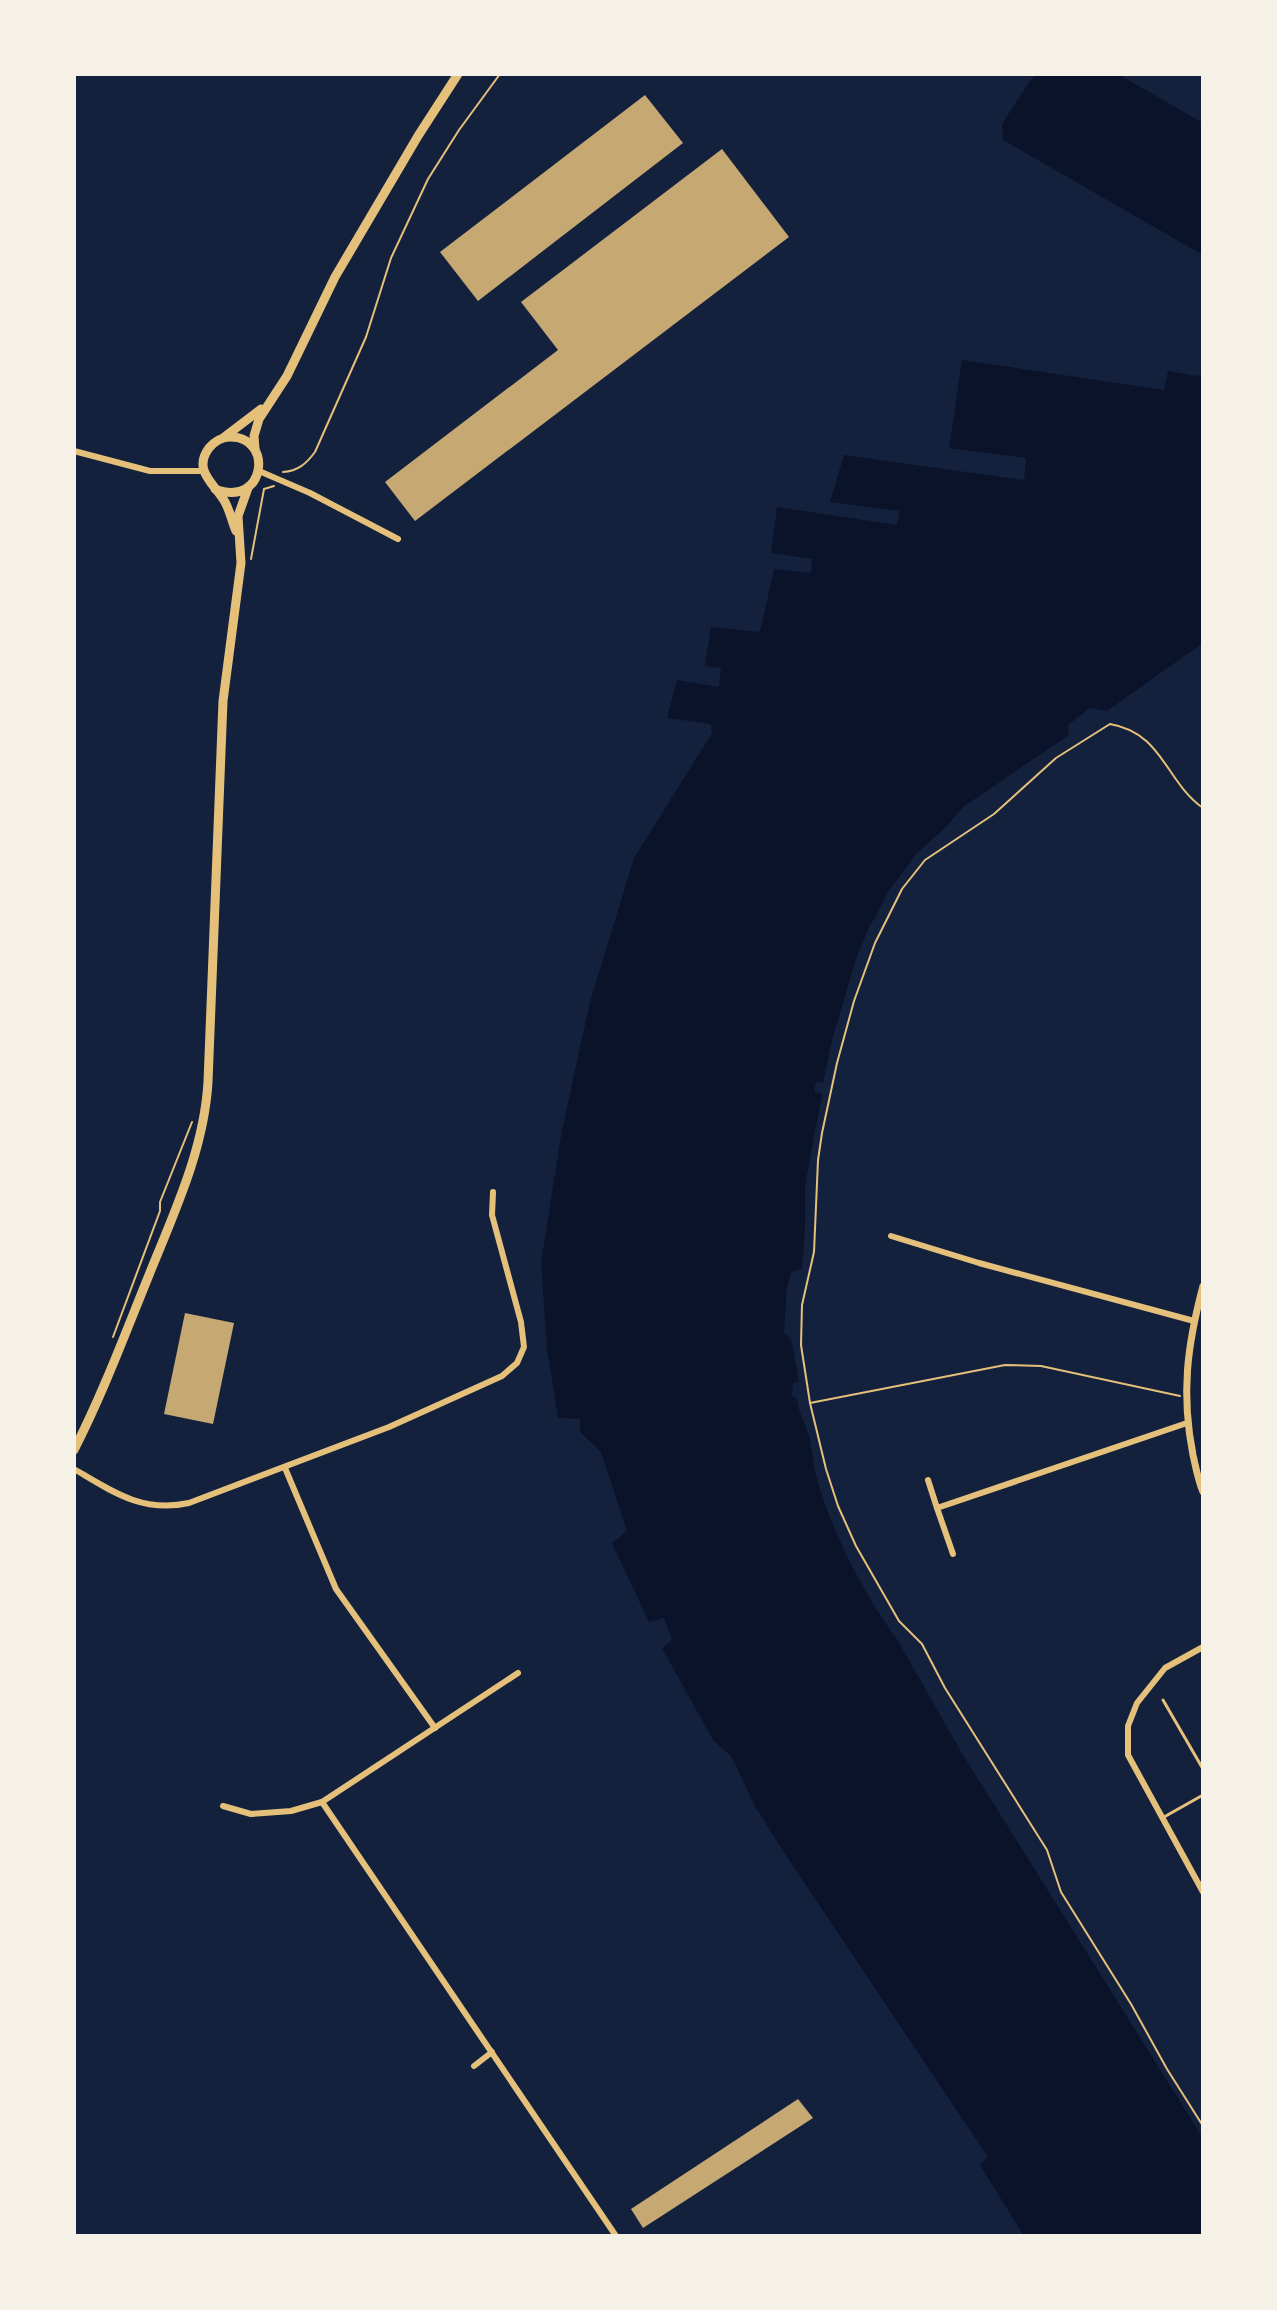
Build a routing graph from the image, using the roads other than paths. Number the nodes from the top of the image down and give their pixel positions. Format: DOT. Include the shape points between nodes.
graph roads {
  1 [pos="458,74"];
  2 [pos="267,405"];
  3 [pos="223,438"];
  4 [pos="255,449"];
  5 [pos="74,451"];
  6 [pos="203,471"];
  7 [pos="259,471"];
  8 [pos="248,488"];
  9 [pos="215,489"];
  10 [pos="239,539"];
  11 [pos="398,539"];
  12 [pos="493,1192"];
  13 [pos="891,1236"];
  14 [pos="1203,1286"];
  15 [pos="1194,1321"];
  16 [pos="1187,1423"];
  17 [pos="74,1450"];
  18 [pos="285,1468"];
  19 [pos="74,1469"];
  20 [pos="928,1480"];
  21 [pos="1203,1492"];
  22 [pos="937,1508"];
  23 [pos="953,1554"];
  24 [pos="1203,1647"];
  25 [pos="518,1673"];
  26 [pos="1163,1700"];
  27 [pos="435,1728"];
  28 [pos="1203,1769"];
  29 [pos="1203,1795"];
  30 [pos="322,1802"];
  31 [pos="223,1806"];
  32 [pos="1163,1817"];
  33 [pos="1203,1892"];
  34 [pos="492,2052"];
  35 [pos="474,2066"];
  36 [pos="616,2236"];
  1 -- 2 [label="main road" via="335,277 287,376"];
  2 -- 3 [label="main road"];
  2 -- 4 [label="main road" via="254,436"];
  3 -- 4 [label="main road" via="240,438"];
  3 -- 6 [label="main road" via="207,451"];
  4 -- 7 [label="main road"];
  5 -- 6 [label="street" via="150,471"];
  6 -- 9 [label="main road"];
  7 -- 8 [label="main road"];
  7 -- 11 [label="street"];
  8 -- 9 [label="main road" via="238,493"];
  8 -- 10 [label="main road" via="238,516"];
  9 -- 10 [label="main road"];
  10 -- 17 [label="main road" via="241,563 223,701 204,1122 171,1219"];
  12 -- 18 [label="street" via="492,1215 521,1322 524,1347 517,1363 502,1376"];
  13 -- 15 [label="street"];
  14 -- 15 [label="street"];
  15 -- 16 [label="street"];
  16 -- 21 [label="street"];
  16 -- 22 [label="street"];
  18 -- 19 [label="street" via="168,1508 124,1497"];
  18 -- 27 [label="street" via="336,1589"];
  20 -- 22 [label="street"];
  22 -- 23 [label="street"];
  24 -- 32 [label="street" via="1165,1668 1137,1703 1128,1726 1128,1755"];
  25 -- 27 [label="street"];
  26 -- 28 [label="lane"];
  27 -- 30 [label="street"];
  29 -- 32 [label="lane"];
  30 -- 31 [label="street" via="251,1814"];
  30 -- 34 [label="street"];
  32 -- 33 [label="street"];
  34 -- 35 [label="street"];
  34 -- 36 [label="street"];
}
